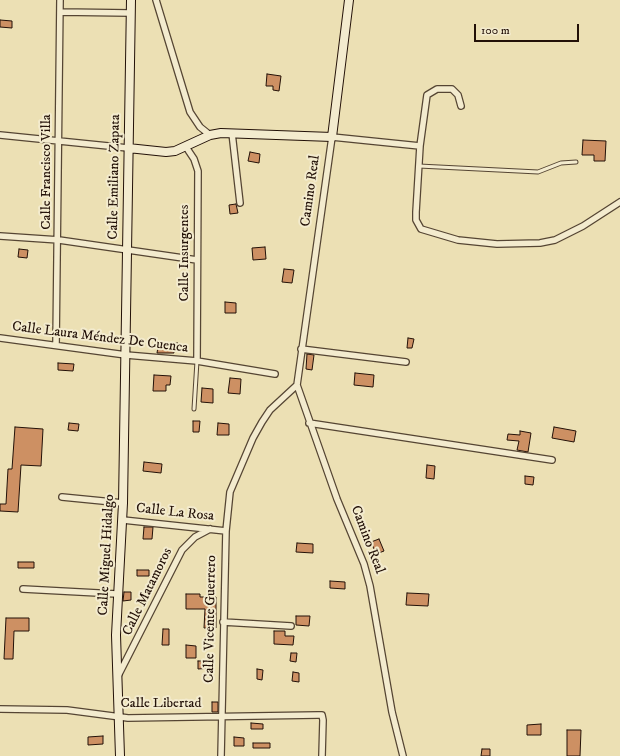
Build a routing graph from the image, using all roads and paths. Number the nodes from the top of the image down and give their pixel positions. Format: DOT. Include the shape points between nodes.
graph roads {
  1 [pos="60,0"];
  2 [pos="131,0"];
  3 [pos="156,0"];
  4 [pos="349,0"];
  5 [pos="60,12"];
  6 [pos="130,13"];
  7 [pos="461,106"];
  8 [pos="232,133"];
  9 [pos="0,135"];
  10 [pos="210,135"];
  11 [pos="332,137"];
  12 [pos="59,140"];
  13 [pos="420,146"];
  14 [pos="186,147"];
  15 [pos="128,148"];
  16 [pos="576,162"];
  17 [pos="419,166"];
  18 [pos="620,202"];
  19 [pos="240,203"];
  20 [pos="0,236"];
  21 [pos="59,240"];
  22 [pos="126,250"];
  23 [pos="197,260"];
  24 [pos="0,338"];
  25 [pos="56,345"];
  26 [pos="301,349"];
  27 [pos="126,355"];
  28 [pos="197,361"];
  29 [pos="406,362"];
  30 [pos="275,374"];
  31 [pos="297,385"];
  32 [pos="194,409"];
  33 [pos="309,423"];
  34 [pos="552,460"];
  35 [pos="62,497"];
  36 [pos="123,503"];
  37 [pos="123,520"];
  38 [pos="210,529"];
  39 [pos="226,531"];
  40 [pos="23,589"];
  41 [pos="117,594"];
  42 [pos="223,622"];
  43 [pos="291,626"];
  44 [pos="118,676"];
  45 [pos="0,709"];
  46 [pos="221,716"];
  47 [pos="119,717"];
  48 [pos="120,756"];
  49 [pos="221,756"];
  50 [pos="322,756"];
  51 [pos="403,756"];
  1 -- 5 [label="street, Calle Francisco Villa"];
  2 -- 6 [label="street, Calle Emiliano Zapata"];
  3 -- 10 [label="street" via="190,112 200,127"];
  4 -- 11 [label="street, Camino Real"];
  5 -- 6 [label="street"];
  5 -- 12 [label="street, Calle Francisco Villa"];
  6 -- 15 [label="street, Calle Emiliano Zapata"];
  7 -- 13 [label="street" via="458,95 452,89 437,88 430,92 427,95"];
  8 -- 10 [label="street"];
  8 -- 11 [label="street"];
  8 -- 19 [label="street"];
  9 -- 12 [label="street"];
  10 -- 14 [label="street"];
  11 -- 13 [label="street"];
  11 -- 26 [label="street, Camino Real"];
  12 -- 15 [label="street"];
  12 -- 21 [label="street, Calle Francisco Villa"];
  13 -- 17 [label="street"];
  14 -- 15 [label="street" via="166,152"];
  14 -- 23 [label="street, Calle Insurgentes" via="198,171"];
  15 -- 22 [label="street, Calle Emiliano Zapata"];
  16 -- 17 [label="lane" via="556,165 538,172"];
  17 -- 18 [label="street" via="416,220 420,229 466,241 497,244 555,240 583,226"];
  20 -- 21 [label="street"];
  21 -- 22 [label="street"];
  21 -- 25 [label="street, Calle Francisco Villa"];
  22 -- 23 [label="street"];
  22 -- 27 [label="street, Calle Emiliano Zapata"];
  23 -- 28 [label="street, Calle Insurgentes"];
  24 -- 25 [label="street, Calle Laura Méndez De Cuenca"];
  25 -- 27 [label="street, Calle Laura Méndez De Cuenca"];
  26 -- 29 [label="street"];
  26 -- 31 [label="street, Camino Real"];
  27 -- 28 [label="street, Calle Laura Méndez De Cuenca"];
  27 -- 36 [label="street, Calle Miguel Hidalgo"];
  28 -- 30 [label="street, Calle Laura Méndez De Cuenca"];
  28 -- 32 [label="lane"];
  31 -- 33 [label="street, Camino Real"];
  31 -- 39 [label="street" via="270,410 252,438 230,492"];
  33 -- 34 [label="street"];
  33 -- 51 [label="street, Camino Real" via="364,564"];
  35 -- 36 [label="street"];
  36 -- 37 [label="street, Calle Miguel Hidalgo"];
  37 -- 38 [label="street, Calle La Rosa"];
  37 -- 41 [label="street, Calle Miguel Hidalgo"];
  38 -- 39 [label="street, Calle La Rosa"];
  38 -- 44 [label="street, Calle Matamoros" via="195,537 182,550"];
  39 -- 42 [label="street, Calle Vicente Guerrero"];
  40 -- 41 [label="street"];
  41 -- 44 [label="street, Calle Miguel Hidalgo"];
  42 -- 43 [label="street"];
  42 -- 46 [label="street, Calle Vicente Guerrero"];
  44 -- 47 [label="street, Calle Miguel Hidalgo"];
  45 -- 47 [label="street, Calle Libertad" via="67,710"];
  46 -- 47 [label="street, Calle Libertad"];
  46 -- 49 [label="street, Calle Vicente Guerrero"];
  46 -- 50 [label="street, Calle Libertad" via="322,715"];
  47 -- 48 [label="street, Calle Miguel Hidalgo"];
}
